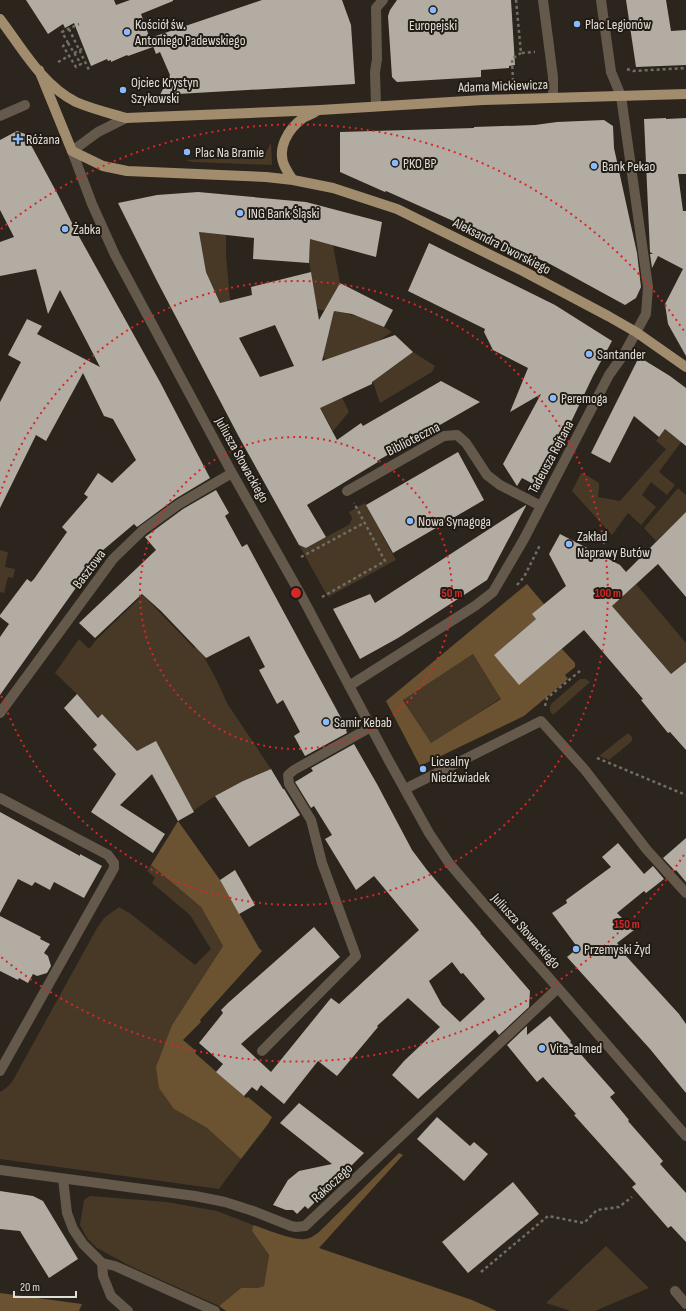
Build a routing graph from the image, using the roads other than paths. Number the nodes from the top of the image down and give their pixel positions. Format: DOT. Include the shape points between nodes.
graph roads {
  1 [pos="383,0"];
  2 [pos="543,0"];
  3 [pos="601,0"];
  4 [pos="0,19"];
  5 [pos="39,70"];
  6 [pos="686,94"];
  7 [pos="621,96"];
  8 [pos="553,97"];
  9 [pos="25,105"];
  10 [pos="376,106"];
  11 [pos="320,110"];
  12 [pos="0,116"];
  13 [pos="126,118"];
  14 [pos="72,150"];
  15 [pos="293,180"];
  16 [pos="636,332"];
  17 [pos="686,367"];
  18 [pos="232,473"];
  19 [pos="347,491"];
  20 [pos="541,506"];
  21 [pos="349,686"];
  22 [pos="0,714"];
  23 [pos="371,726"];
  24 [pos="405,789"];
  25 [pos="0,798"];
  26 [pos="686,893"];
  27 [pos="558,988"];
  28 [pos="262,1051"];
  29 [pos="0,1071"];
  30 [pos="686,1136"];
  31 [pos="0,1170"];
  32 [pos="63,1179"];
  33 [pos="102,1263"];
  34 [pos="675,1291"];
  35 [pos="686,1304"];
  36 [pos="128,1311"];
  37 [pos="215,1311"];
  1 -- 10 [label="street" via="376,8"];
  2 -- 8 [label="street" via="553,77"];
  3 -- 7 [label="street" via="611,72"];
  4 -- 5 [label="main road"];
  5 -- 13 [label="main road" via="54,87 75,101"];
  5 -- 14 [label="main road"];
  6 -- 7 [label="main road, Adama Mickiewicza"];
  7 -- 8 [label="main road, Adama Mickiewicza"];
  7 -- 16 [label="street, Tadeusza Rejtana" via="648,287 646,314"];
  8 -- 10 [label="main road, Adama Mickiewicza"];
  9 -- 12 [label="street"];
  10 -- 11 [label="main road, Adama Mickiewicza"];
  11 -- 13 [label="main road"];
  11 -- 15 [label="main road" via="297,123 284,140 281,153 284,166"];
  13 -- 14 [label="street" via="98,132"];
  14 -- 15 [label="main road" via="103,166 127,171"];
  14 -- 18 [label="street, Juliusza Słowackiego" via="92,204 116,255"];
  15 -- 16 [label="main road, Aleksandra Dworskiego" via="333,188 397,209 523,271"];
  16 -- 17 [label="main road, Aleksandra Dworskiego"];
  16 -- 20 [label="street, Tadeusza Rejtana" via="609,375"];
  18 -- 21 [label="street, Juliusza Słowackiego"];
  18 -- 22 [label="street, Basztowa" via="179,504 143,530 113,559"];
  19 -- 20 [label="street, Biblioteczna" via="444,436 457,435 466,443 487,475 500,485"];
  20 -- 21 [label="street, Tadeusza Rejtana" via="493,592"];
  21 -- 23 [label="street, Juliusza Słowackiego"];
  23 -- 24 [label="street, Juliusza Słowackiego"];
  23 -- 28 [label="street" via="288,775 289,784 311,820 322,863 356,956"];
  24 -- 26 [label="street" via="541,721 585,770 647,850"];
  24 -- 27 [label="street, Juliusza Słowackiego" via="429,833 449,862"];
  25 -- 29 [label="street" via="108,855 114,862 114,868"];
  27 -- 30 [label="street, Juliusza Słowackiego"];
  27 -- 32 [label="street, Rakoczego" via="305,1226 291,1226 253,1211 210,1199"];
  31 -- 32 [label="street, Rakoczego"];
  32 -- 33 [label="street" via="67,1213 73,1229 83,1244"];
  33 -- 36 [label="street" via="103,1276 111,1296"];
  33 -- 37 [label="street" via="115,1266"];
  34 -- 35 [label="street"];
}
